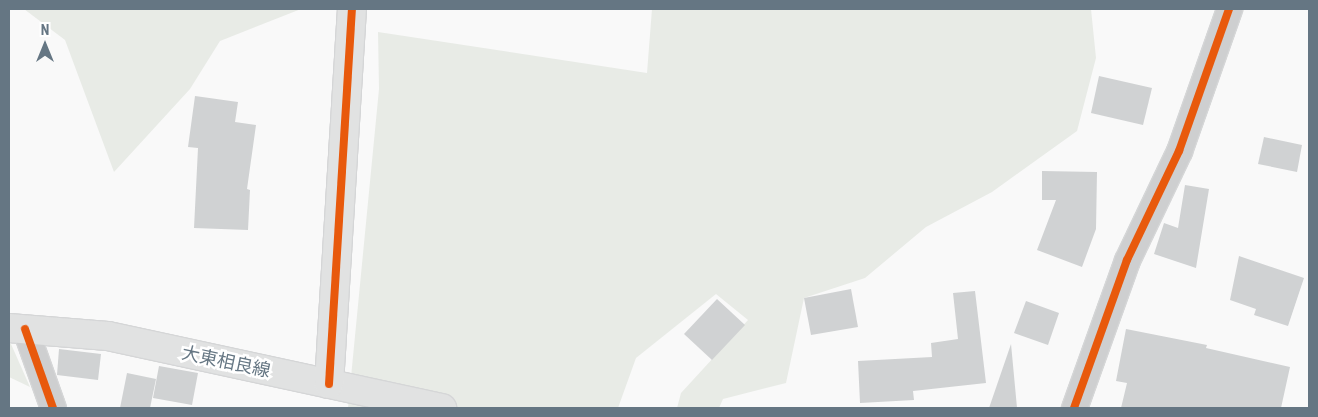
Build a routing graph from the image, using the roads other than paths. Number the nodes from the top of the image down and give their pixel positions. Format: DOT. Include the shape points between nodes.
graph roads {
  1 [pos="352,9"];
  2 [pos="1229,9"];
  3 [pos="17,328"];
  4 [pos="328,384"];
  5 [pos="53,408"];
  6 [pos="442,408"];
  7 [pos="1074,408"];
  1 -- 4 [label="main road"];
  2 -- 7 [label="street" via="1180,150 1127,260"];
  3 -- 4 [label="main road, 大東相良線" via="108,336"];
  3 -- 5 [label="street"];
  4 -- 6 [label="main road, 大東相良線"];
}
